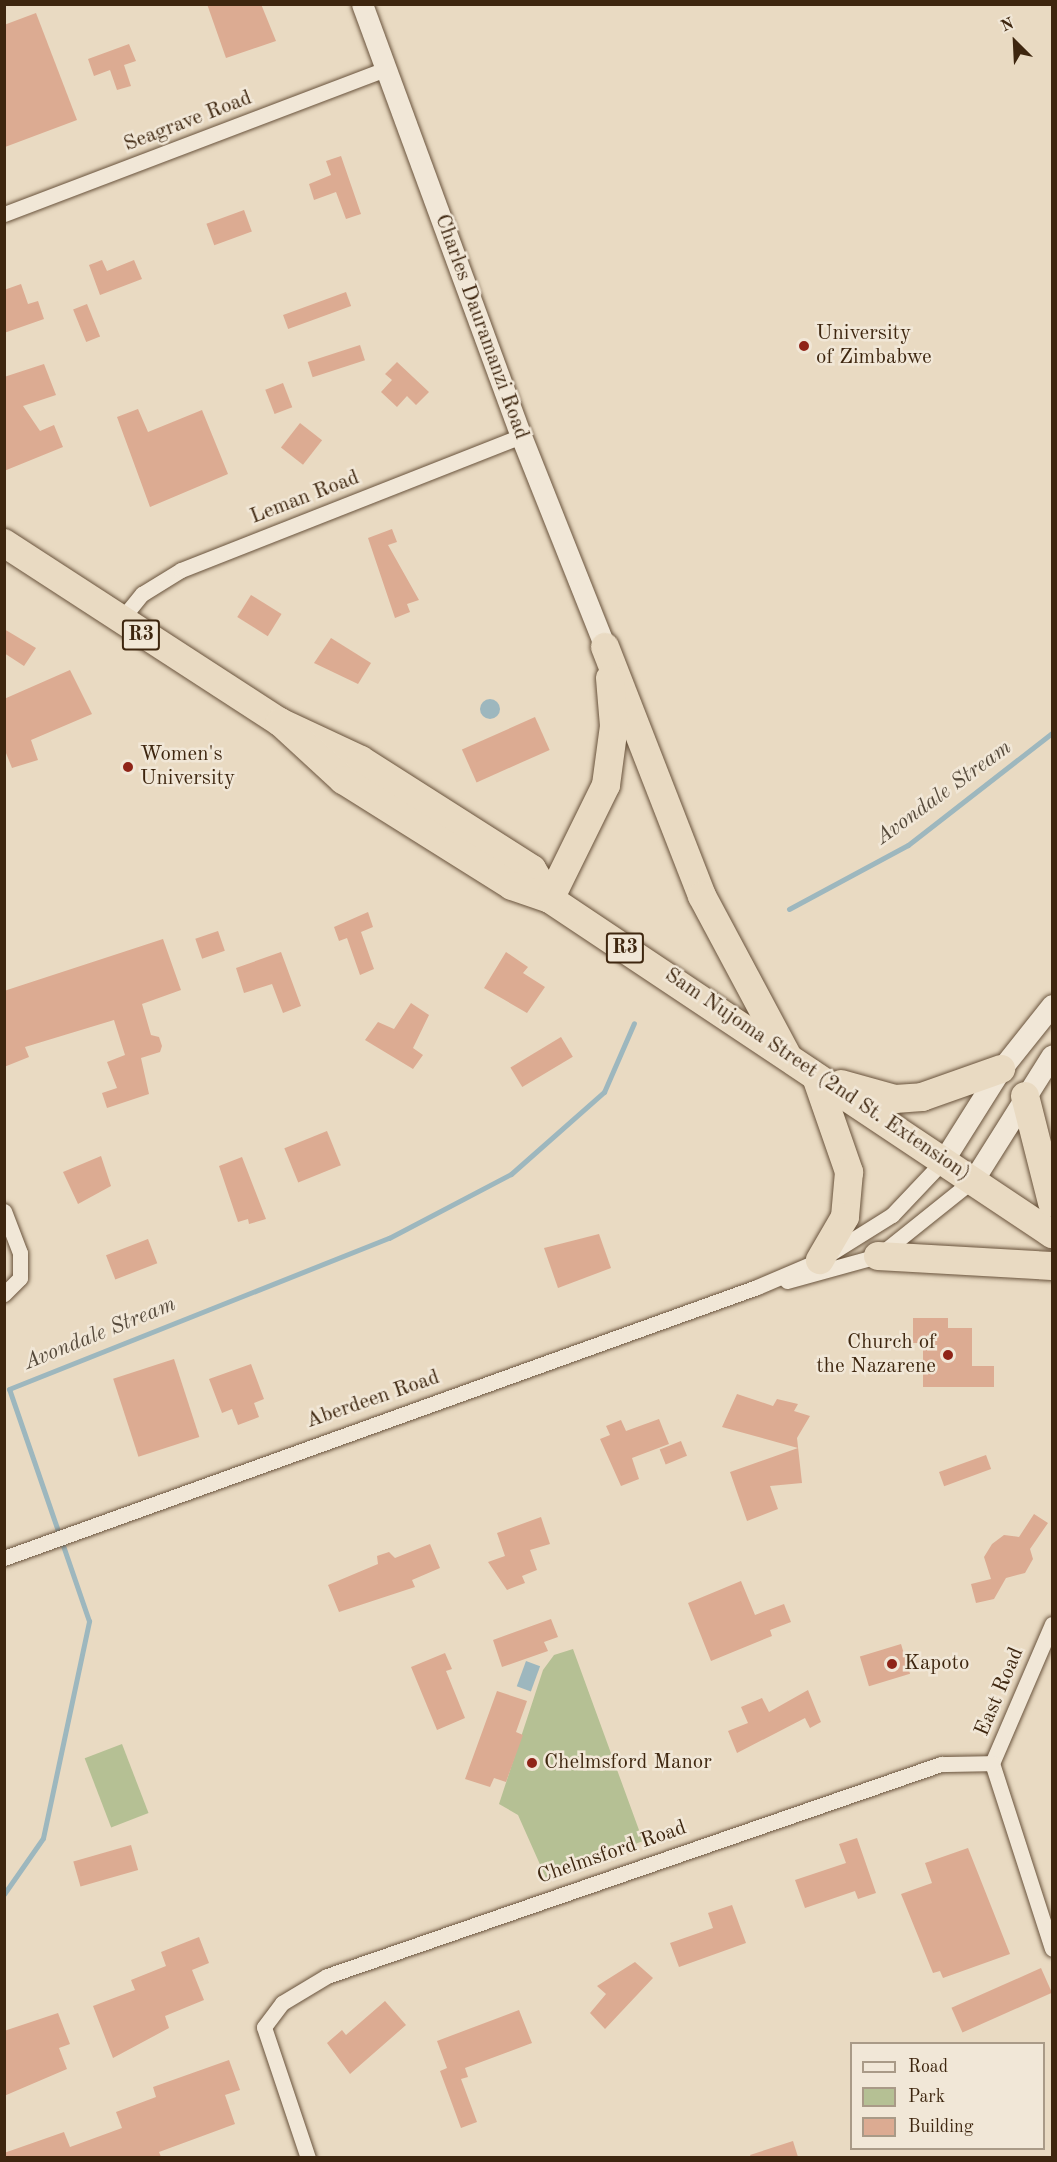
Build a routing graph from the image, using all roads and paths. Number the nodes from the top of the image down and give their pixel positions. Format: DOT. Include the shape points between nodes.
graph roads {
  1 [pos="363,4"];
  2 [pos="386,69"];
  3 [pos="4,214"];
  4 [pos="521,436"];
  5 [pos="4,543"];
  6 [pos="120,621"];
  7 [pos="605,647"];
  8 [pos="550,899"];
  9 [pos="1053,1005"];
  10 [pos="1053,1054"];
  11 [pos="788,1057"];
  12 [pos="1001,1069"];
  13 [pos="816,1077"];
  14 [pos="1025,1096"];
  15 [pos="943,1161"];
  16 [pos="974,1179"];
  17 [pos="1053,1203"];
  18 [pos="4,1211"];
  19 [pos="1053,1234"];
  20 [pos="879,1256"];
  21 [pos="820,1260"];
  22 [pos="1053,1266"];
  23 [pos="757,1287"];
  24 [pos="4,1293"];
  25 [pos="4,1558"];
  26 [pos="1053,1624"];
  27 [pos="992,1763"];
  28 [pos="1053,1949"];
  29 [pos="308,2157"];
  1 -- 2 [label="street, Charles Dauramanzi Road"];
  2 -- 3 [label="street, Seagrave Road"];
  2 -- 4 [label="street, Charles Dauramanzi Road"];
  4 -- 6 [label="street, Leman Road" via="181,570 142,594"];
  4 -- 7 [label="street, Charles Dauramanzi Road"];
  5 -- 6 [label="highway, Sam Nujoma Street (2nd St. Extension) / R3"];
  6 -- 8 [label="highway, Sam Nujoma Street (2nd St. Extension) / R3" via="280,722 361,760 532,869"];
  7 -- 8 [label="highway" via="614,726 606,785"];
  7 -- 11 [label="highway" via="702,896"];
  8 -- 11 [label="highway, Sam Nujoma Street (2nd St. Extension) / R3"];
  9 -- 12 [label="street"];
  10 -- 14 [label="street"];
  11 -- 13 [label="highway, Sam Nujoma Street (2nd St. Extension) / R3"];
  12 -- 13 [label="highway" via="922,1097 895,1099"];
  12 -- 15 [label="street"];
  13 -- 15 [label="highway, Sam Nujoma Street (2nd St. Extension) / R3"];
  13 -- 21 [label="highway" via="849,1172 845,1217"];
  14 -- 16 [label="street"];
  14 -- 17 [label="highway"];
  15 -- 16 [label="highway, Sam Nujoma Street (2nd St. Extension) / R3"];
  15 -- 21 [label="street, Aberdeen Road" via="892,1215"];
  16 -- 19 [label="highway, Sam Nujoma Street (2nd St. Extension) / R3"];
  16 -- 20 [label="street, Aberdeen Road"];
  18 -- 24 [label="street" via="20,1253 20,1278"];
  20 -- 22 [label="highway"];
  20 -- 23 [label="street, Aberdeen Road"];
  21 -- 23 [label="street, Aberdeen Road"];
  23 -- 25 [label="street, Aberdeen Road" via="221,1476 106,1523"];
  26 -- 27 [label="street, East Road"];
  27 -- 28 [label="street, East Road"];
  27 -- 29 [label="street, Chelmsford Road" via="941,1764 348,1969 282,2003 264,2027"];
}
